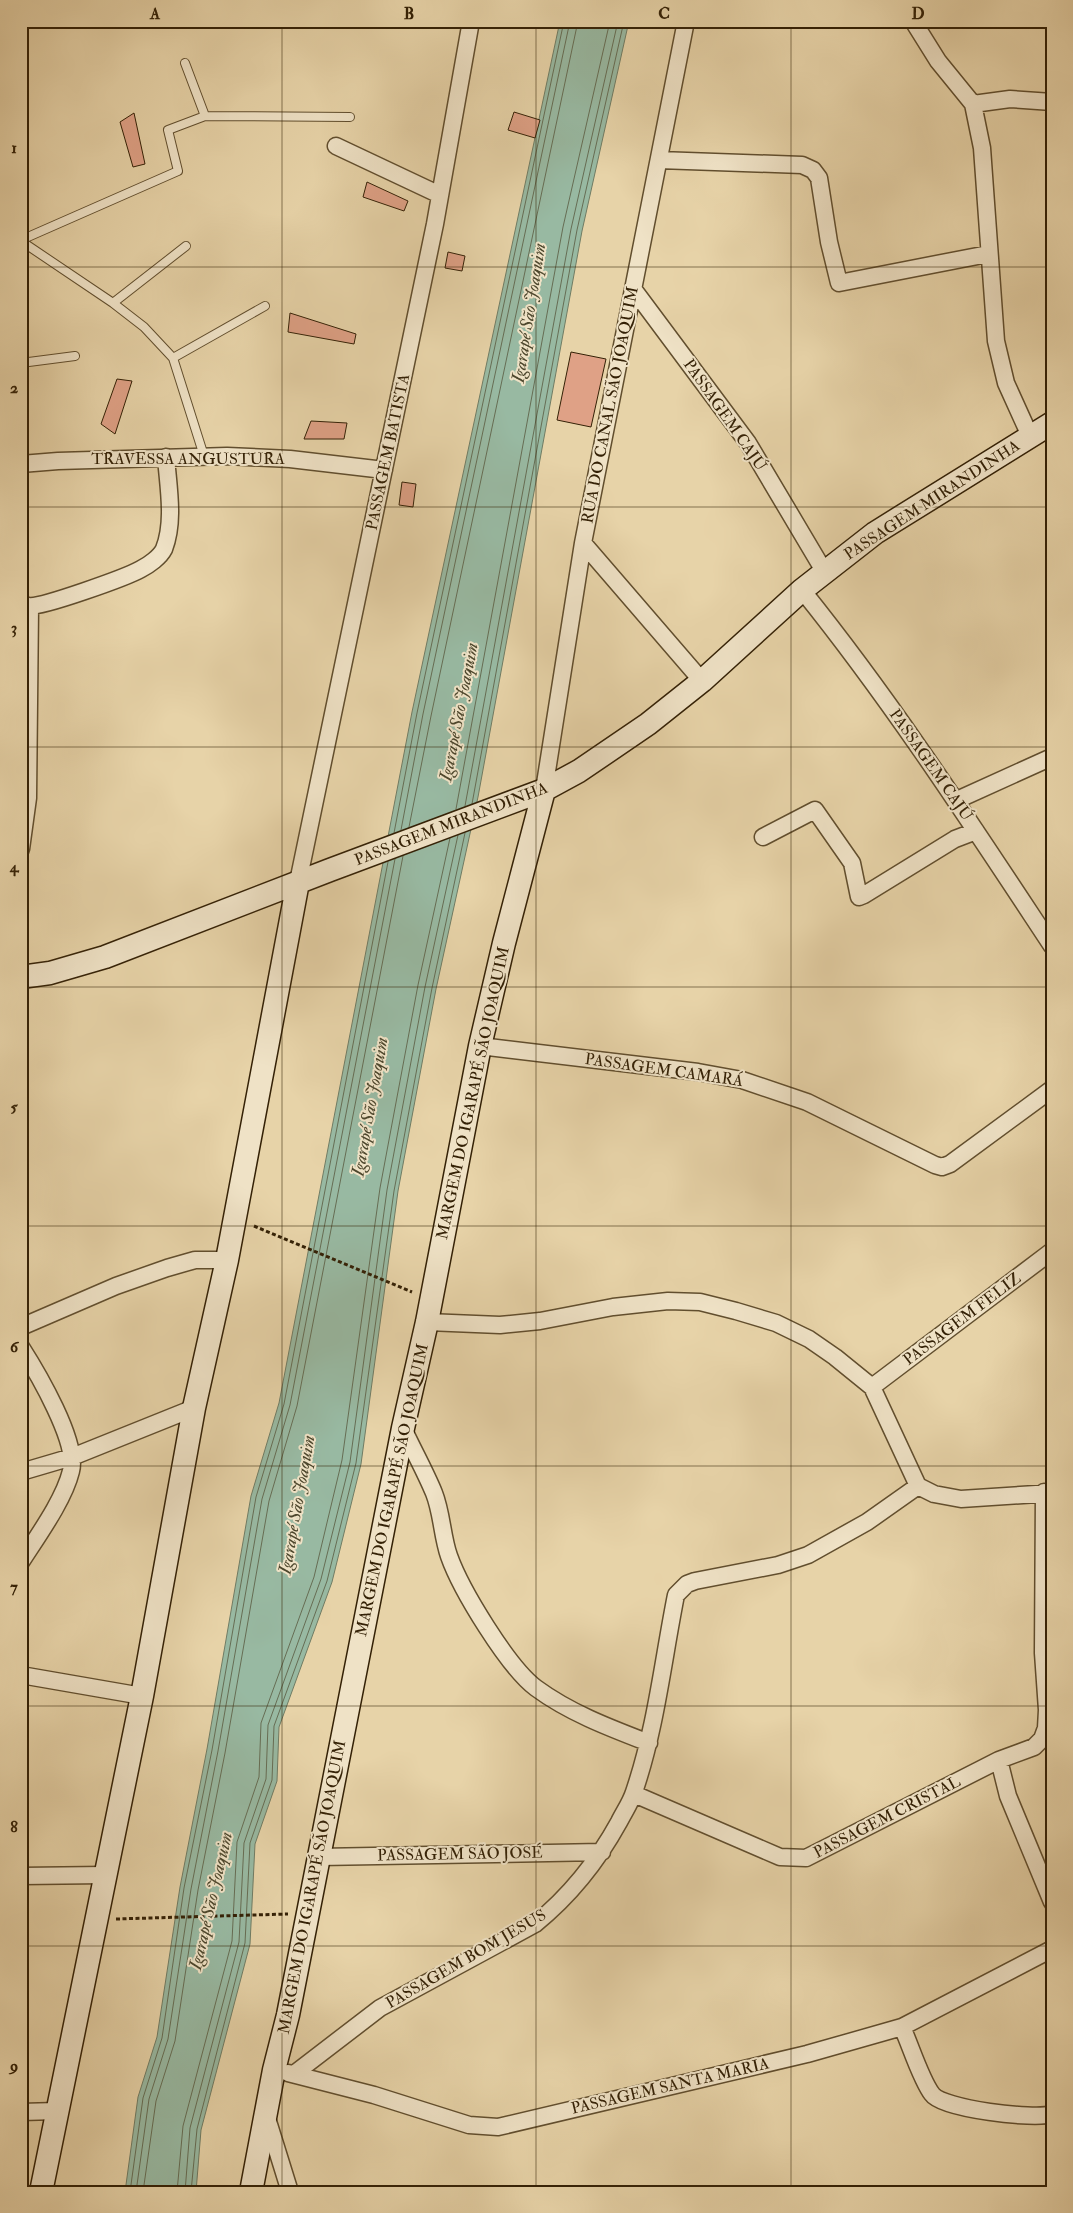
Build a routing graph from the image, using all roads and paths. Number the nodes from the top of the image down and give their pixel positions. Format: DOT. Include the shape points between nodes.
graph roads {
  1 [pos="471,21"];
  2 [pos="686,21"];
  3 [pos="915,22"];
  4 [pos="185,62"];
  5 [pos="1052,102"];
  6 [pos="973,104"];
  7 [pos="205,116"];
  8 [pos="350,117"];
  9 [pos="336,146"];
  10 [pos="659,160"];
  11 [pos="440,195"];
  12 [pos="21,240"];
  13 [pos="186,246"];
  14 [pos="988,254"];
  15 [pos="634,290"];
  16 [pos="113,303"];
  17 [pos="265,306"];
  18 [pos="75,356"];
  19 [pos="173,358"];
  20 [pos="21,363"];
  21 [pos="1052,423"];
  22 [pos="1030,436"];
  23 [pos="204,456"];
  24 [pos="166,457"];
  25 [pos="21,464"];
  26 [pos="384,470"];
  27 [pos="583,543"];
  28 [pos="824,571"];
  29 [pos="802,590"];
  30 [pos="25,605"];
  31 [pos="702,681"];
  32 [pos="1052,757"];
  33 [pos="536,793"];
  34 [pos="957,800"];
  35 [pos="976,831"];
  36 [pos="763,837"];
  37 [pos="21,849"];
  38 [pos="298,882"];
  39 [pos="1052,946"];
  40 [pos="21,977"];
  41 [pos="480,1046"];
  42 [pos="1052,1088"];
  43 [pos="236,1218"];
  44 [pos="1052,1251"];
  45 [pos="227,1260"];
  46 [pos="388,1282"];
  47 [pos="427,1322"];
  48 [pos="21,1327"];
  49 [pos="21,1348"];
  50 [pos="872,1388"];
  51 [pos="194,1408"];
  52 [pos="403,1428"];
  53 [pos="72,1457"];
  54 [pos="21,1472"];
  55 [pos="918,1486"];
  56 [pos="1048,1492"];
  57 [pos="21,1562"];
  58 [pos="21,1675"];
  59 [pos="142,1696"];
  60 [pos="649,1743"];
  61 [pos="999,1760"];
  62 [pos="634,1794"];
  63 [pos="602,1852"];
  64 [pos="319,1857"];
  65 [pos="105,1875"];
  66 [pos="21,1876"];
  67 [pos="1052,1902"];
  68 [pos="272,1914"];
  69 [pos="96,1919"];
  70 [pos="1052,1949"];
  71 [pos="902,2027"];
  72 [pos="284,2072"];
  73 [pos="57,2111"];
  74 [pos="21,2112"];
  75 [pos="1052,2114"];
  76 [pos="266,2117"];
  77 [pos="41,2192"];
  78 [pos="251,2192"];
  79 [pos="290,2192"];
  1 -- 11 [label="street, PASSAGEM BATISTA"];
  2 -- 10 [label="street, RUA DO CANAL SÃO JOAQUIM"];
  3 -- 6 [label="street" via="938,61"];
  4 -- 7 [label="lane"];
  5 -- 6 [label="street" via="1010,99"];
  6 -- 14 [label="street" via="982,148"];
  7 -- 8 [label="lane"];
  7 -- 12 [label="lane" via="168,130 178,171"];
  9 -- 11 [label="street"];
  10 -- 14 [label="street" via="802,165 813,170 819,178 837,281 841,283"];
  10 -- 15 [label="street, RUA DO CANAL SÃO JOAQUIM"];
  11 -- 26 [label="street, PASSAGEM BATISTA"];
  12 -- 16 [label="lane"];
  13 -- 16 [label="lane"];
  14 -- 22 [label="street" via="1000,363"];
  15 -- 27 [label="street, RUA DO CANAL SÃO JOAQUIM"];
  15 -- 28 [label="street, PASSAGEM CAJÚ" via="748,443"];
  16 -- 19 [label="lane" via="144,327"];
  17 -- 19 [label="lane"];
  18 -- 20 [label="lane"];
  19 -- 23 [label="lane"];
  21 -- 22 [label="street, PASSAGEM MIRANDINHA"];
  22 -- 28 [label="street, PASSAGEM MIRANDINHA" via="875,533"];
  23 -- 24 [label="street, TRAVESSA ANGUSTURA"];
  23 -- 26 [label="street, TRAVESSA ANGUSTURA" via="290,459"];
  24 -- 25 [label="street, TRAVESSA ANGUSTURA"];
  24 -- 30 [label="street" via="169,509 163,551 140,570 80,593"];
  26 -- 38 [label="street, PASSAGEM BATISTA"];
  27 -- 31 [label="street"];
  27 -- 33 [label="street, RUA DO CANAL SÃO JOAQUIM"];
  28 -- 29 [label="street, PASSAGEM MIRANDINHA"];
  29 -- 31 [label="street, PASSAGEM MIRANDINHA"];
  29 -- 34 [label="street, PASSAGEM CAJÚ" via="882,693"];
  30 -- 37 [label="street" via="28,788"];
  31 -- 33 [label="street, PASSAGEM MIRANDINHA" via="622,743 579,771"];
  32 -- 34 [label="street"];
  33 -- 38 [label="street, PASSAGEM MIRANDINHA"];
  33 -- 41 [label="street, MARGEM DO IGARAPÉ SÃO JOAQUIM"];
  34 -- 35 [label="street, PASSAGEM CAJÚ"];
  35 -- 36 [label="street" via="955,839 859,897 852,863 815,810"];
  35 -- 39 [label="street, PASSAGEM CAJÚ"];
  38 -- 40 [label="street, PASSAGEM MIRANDINHA" via="106,957 50,973"];
  38 -- 43 [label="street"];
  41 -- 42 [label="street, PASSAGEM CAMARÁ" via="742,1080 807,1102 934,1166 942,1167"];
  41 -- 47 [label="street, MARGEM DO IGARAPÉ SÃO JOAQUIM"];
  43 -- 45 [label="street"];
  43 -- 46 [label="path"];
  44 -- 50 [label="street, PASSAGEM FELIZ"];
  45 -- 48 [label="street" via="195,1260 167,1268"];
  45 -- 51 [label="street"];
  47 -- 50 [label="street" via="500,1325 613,1307 668,1301 700,1302 776,1323 809,1339"];
  47 -- 52 [label="street, MARGEM DO IGARAPÉ SÃO JOAQUIM"];
  49 -- 53 [label="street" via="58,1413"];
  50 -- 55 [label="street"];
  51 -- 53 [label="street"];
  51 -- 59 [label="street"];
  52 -- 60 [label="street" via="435,1495 449,1555 460,1581 517,1668 536,1688 592,1720"];
  52 -- 64 [label="street, MARGEM DO IGARAPÉ SÃO JOAQUIM"];
  53 -- 54 [label="street"];
  53 -- 57 [label="street" via="66,1486"];
  55 -- 56 [label="street" via="940,1496 961,1499"];
  55 -- 60 [label="street, PASSAGEM BOM JESUS" via="867,1522 808,1555 778,1565 695,1581 680,1589 676,1595"];
  56 -- 61 [label="street, PASSAGEM CRISTAL" via="1042,1644 1046,1728 1034,1747"];
  58 -- 59 [label="street"];
  59 -- 65 [label="street"];
  60 -- 62 [label="street, PASSAGEM BOM JESUS"];
  61 -- 62 [label="street, PASSAGEM CRISTAL" via="806,1858 780,1857"];
  61 -- 67 [label="street" via="1008,1796"];
  62 -- 63 [label="street, PASSAGEM BOM JESUS"];
  63 -- 64 [label="street, PASSAGEM SÃO JOSÉ"];
  63 -- 72 [label="street, PASSAGEM BOM JESUS" via="577,1886 535,1924 380,2008"];
  64 -- 72 [label="street, MARGEM DO IGARAPÉ SÃO JOAQUIM" via="288,2016"];
  65 -- 66 [label="street"];
  65 -- 69 [label="street"];
  68 -- 69 [label="path"];
  69 -- 73 [label="street"];
  70 -- 71 [label="street, PASSAGEM SANTA MARIA"];
  71 -- 72 [label="street, PASSAGEM SANTA MARIA" via="807,2054 498,2127 469,2125 374,2095"];
  71 -- 75 [label="street" via="930,2092 942,2102 1009,2114"];
  72 -- 76 [label="street, MARGEM DO IGARAPÉ SÃO JOAQUIM"];
  73 -- 74 [label="street"];
  73 -- 77 [label="street"];
  76 -- 78 [label="street, MARGEM DO IGARAPÉ SÃO JOAQUIM"];
  76 -- 79 [label="street"];
}
